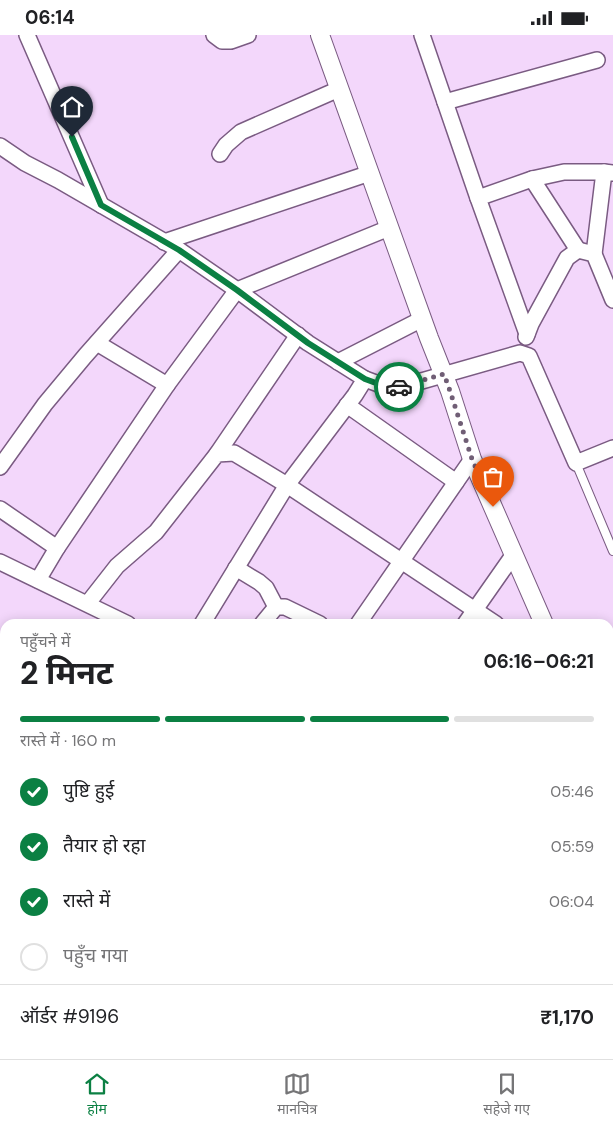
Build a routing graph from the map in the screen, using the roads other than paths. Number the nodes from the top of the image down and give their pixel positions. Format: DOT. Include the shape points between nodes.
graph roads {
  1 [pos="27,35"];
  2 [pos="214,35"];
  3 [pos="248,35"];
  4 [pos="320,35"];
  5 [pos="422,35"];
  6 [pos="597,60"];
  7 [pos="339,89"];
  8 [pos="445,103"];
  9 [pos="0,146"];
  10 [pos="220,154"];
  11 [pos="609,172"];
  12 [pos="370,173"];
  13 [pos="532,179"];
  14 [pos="478,198"];
  15 [pos="101,205"];
  16 [pos="389,228"];
  17 [pos="164,241"];
  18 [pos="179,250"];
  19 [pos="578,250"];
  20 [pos="594,254"];
  21 [pos="237,290"];
  22 [pos="613,300"];
  23 [pos="422,319"];
  24 [pos="527,334"];
  25 [pos="298,335"];
  26 [pos="97,343"];
  27 [pos="520,353"];
  28 [pos="338,362"];
  29 [pos="444,374"];
  30 [pos="365,379"];
  31 [pos="167,385"];
  32 [pos="347,405"];
  33 [pos="613,448"];
  34 [pos="216,454"];
  35 [pos="472,459"];
  36 [pos="576,463"];
  37 [pos="0,467"];
  38 [pos="456,482"];
  39 [pos="287,485"];
  40 [pos="0,509"];
  41 [pos="57,548"];
  42 [pos="613,551"];
  43 [pos="514,554"];
  44 [pos="401,561"];
  45 [pos="0,562"];
  46 [pos="236,568"];
  47 [pos="38,580"];
  48 [pos="88,603"];
  49 [pos="276,607"];
  50 [pos="474,610"];
  51 [pos="118,619"];
  52 [pos="205,619"];
  53 [pos="266,619"];
  54 [pos="310,619"];
  55 [pos="361,619"];
  56 [pos="468,619"];
  57 [pos="488,619"];
  58 [pos="542,619"];
  1 -- 15 [label="street"];
  2 -- 3 [label="street" via="222,41 230,41"];
  4 -- 7 [label="street"];
  5 -- 8 [label="street"];
  6 -- 8 [label="street"];
  7 -- 10 [label="street" via="241,132"];
  7 -- 12 [label="street"];
  8 -- 14 [label="street"];
  9 -- 15 [label="street"];
  11 -- 13 [label="street" via="564,172"];
  11 -- 20 [label="street"];
  12 -- 16 [label="street"];
  12 -- 17 [label="street"];
  13 -- 14 [label="street"];
  13 -- 19 [label="street"];
  14 -- 24 [label="street"];
  15 -- 17 [label="street"];
  16 -- 21 [label="street"];
  16 -- 23 [label="street"];
  17 -- 18 [label="street"];
  18 -- 21 [label="street"];
  18 -- 26 [label="street"];
  19 -- 20 [label="street"];
  19 -- 24 [label="street" via="567,258"];
  20 -- 22 [label="street"];
  21 -- 25 [label="street"];
  21 -- 31 [label="street"];
  23 -- 28 [label="street"];
  23 -- 29 [label="street"];
  24 -- 27 [label="street"];
  25 -- 28 [label="street"];
  25 -- 34 [label="street"];
  26 -- 31 [label="street"];
  26 -- 37 [label="street" via="45,404"];
  27 -- 29 [label="street"];
  27 -- 36 [label="street" via="528,356"];
  28 -- 30 [label="street"];
  29 -- 30 [label="street" via="397,388"];
  29 -- 35 [label="street"];
  30 -- 32 [label="street"];
  31 -- 41 [label="street"];
  32 -- 38 [label="street"];
  32 -- 39 [label="street"];
  33 -- 36 [label="street"];
  34 -- 39 [label="street" via="234,453"];
  34 -- 48 [label="street" via="156,532 117,566"];
  35 -- 38 [label="street"];
  35 -- 43 [label="street"];
  36 -- 42 [label="lane"];
  38 -- 44 [label="street"];
  39 -- 44 [label="street"];
  39 -- 46 [label="street"];
  40 -- 41 [label="street"];
  41 -- 47 [label="street"];
  43 -- 50 [label="street"];
  43 -- 58 [label="street"];
  44 -- 50 [label="street"];
  44 -- 55 [label="street"];
  45 -- 47 [label="street"];
  46 -- 49 [label="street" via="266,588"];
  46 -- 52 [label="street"];
  47 -- 48 [label="street"];
  48 -- 51 [label="street"];
  49 -- 53 [label="street"];
  49 -- 54 [label="street" via="285,607"];
  50 -- 56 [label="street"];
  50 -- 57 [label="street"];
}
